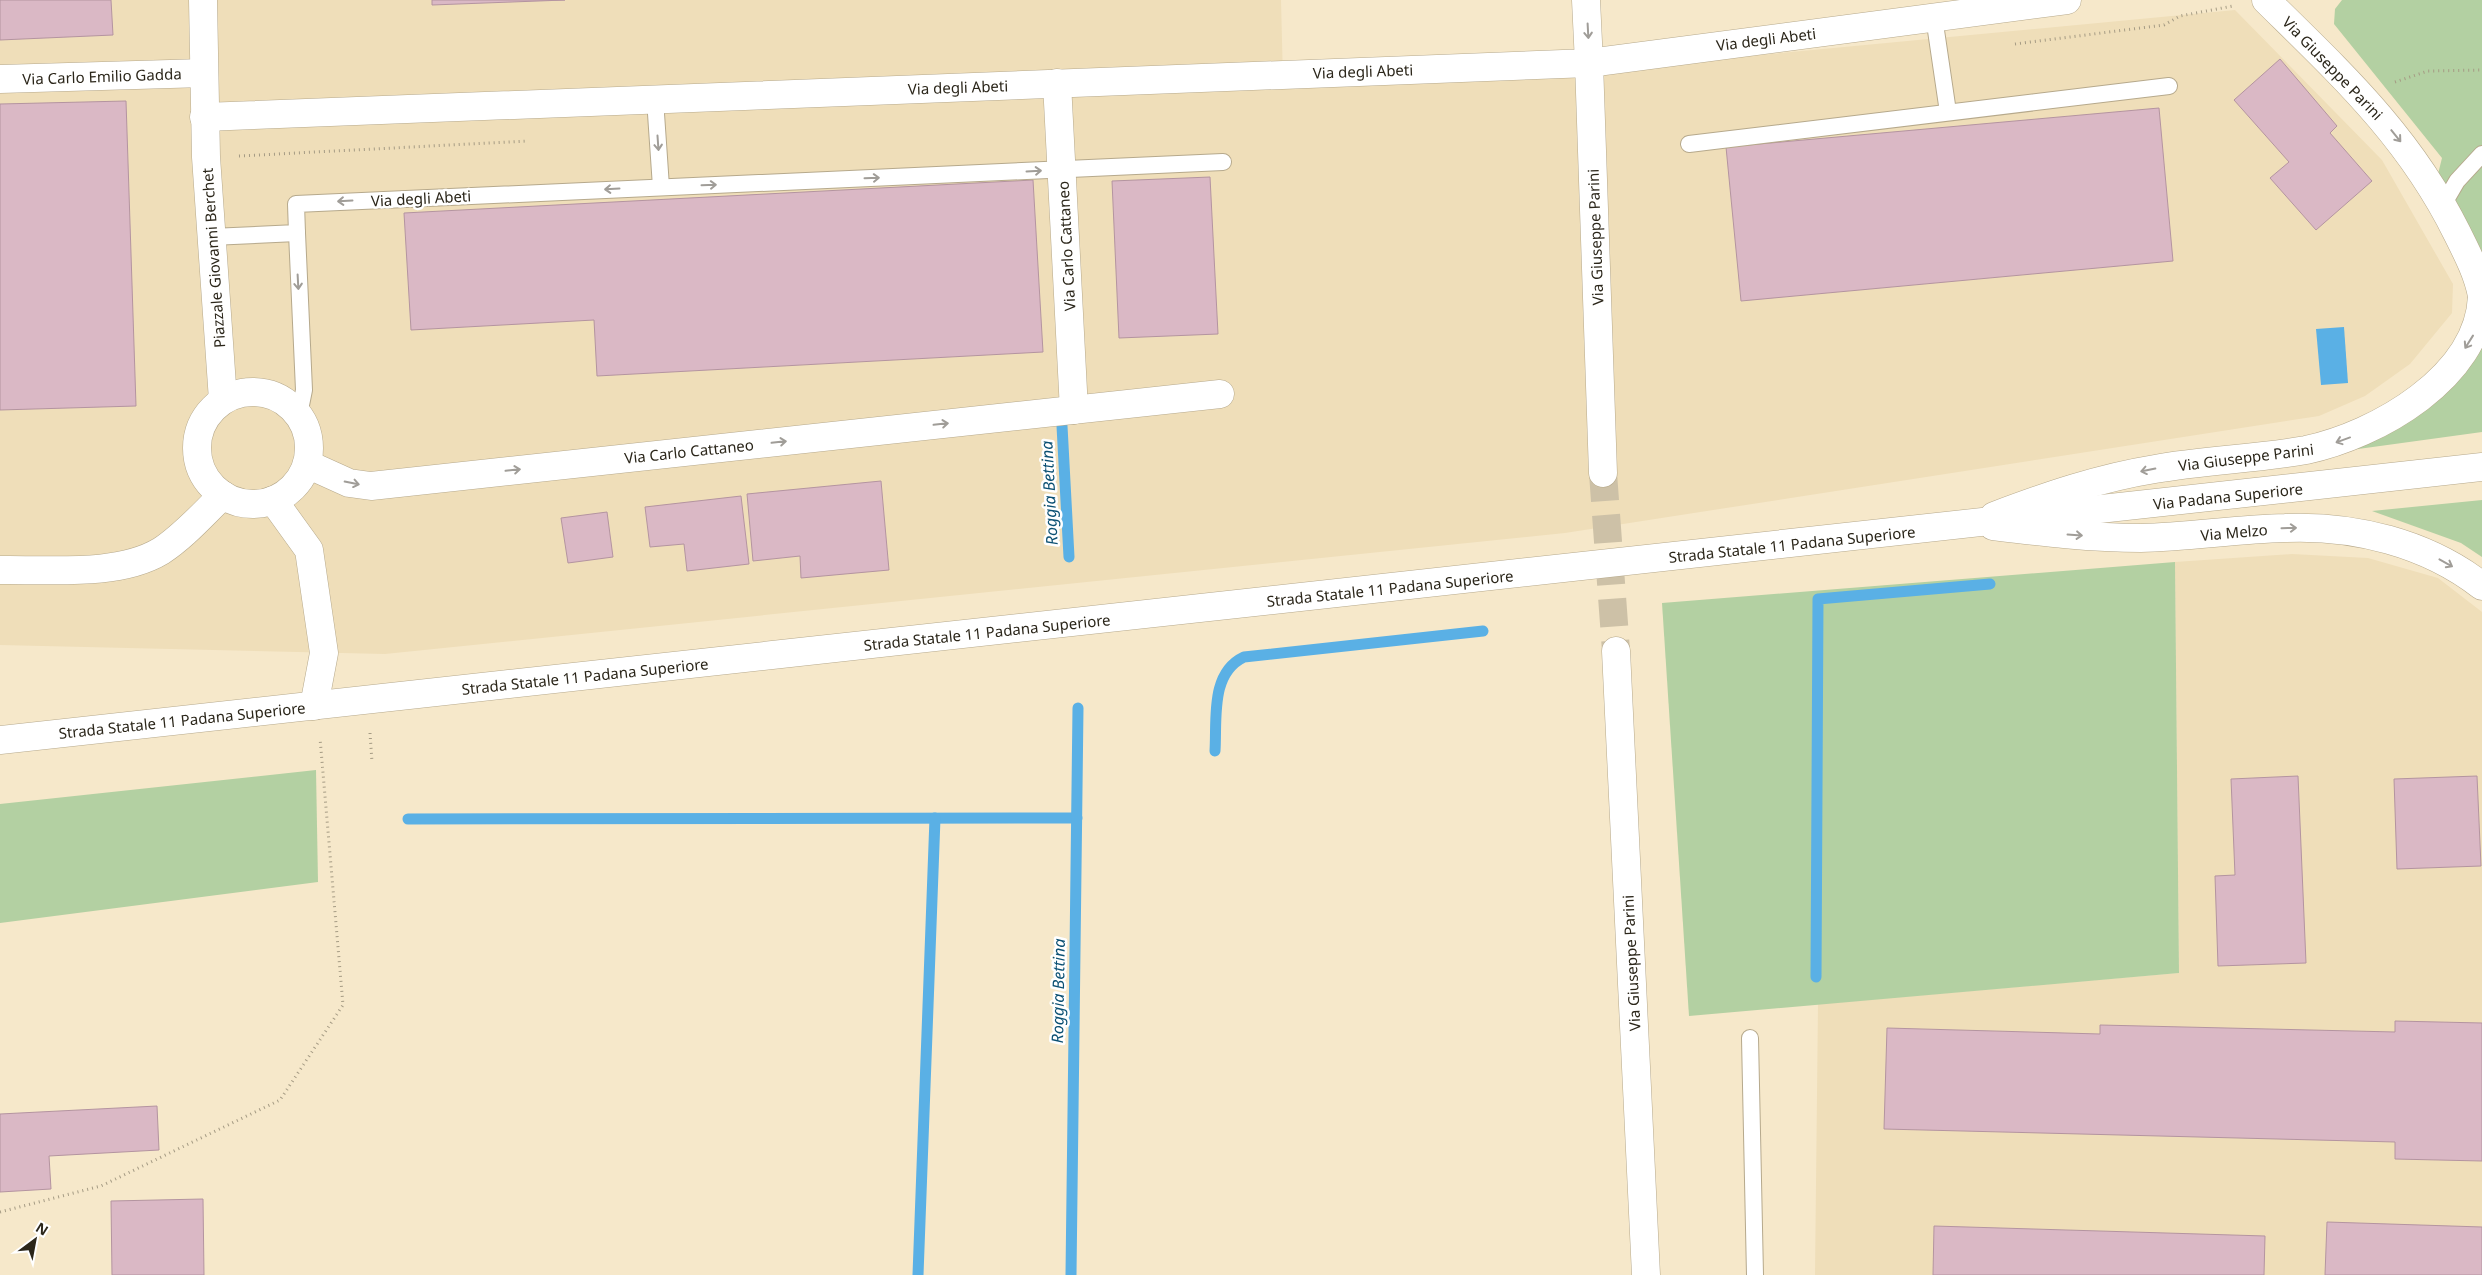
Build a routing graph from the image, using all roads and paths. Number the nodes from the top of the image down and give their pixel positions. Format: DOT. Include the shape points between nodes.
graph roads {
  1 [pos="203,0"];
  2 [pos="1586,0"];
  3 [pos="2067,0"];
  4 [pos="2266,0"];
  5 [pos="1934,18"];
  6 [pos="1589,63"];
  7 [pos="204,73"];
  8 [pos="0,79"];
  9 [pos="1057,83"];
  10 [pos="2169,86"];
  11 [pos="655,99"];
  12 [pos="1948,112"];
  13 [pos="204,116"];
  14 [pos="1689,144"];
  15 [pos="2482,154"];
  16 [pos="1223,162"];
  17 [pos="1062,170"];
  18 [pos="661,187"];
  19 [pos="2443,205"];
  20 [pos="297,233"];
  21 [pos="211,237"];
  22 [pos="2482,296"];
  23 [pos="1220,394"];
  24 [pos="223,400"];
  25 [pos="1074,410"];
  26 [pos="299,415"];
  27 [pos="307,464"];
  28 [pos="2482,468"];
  29 [pos="1603,473"];
  30 [pos="223,495"];
  31 [pos="273,500"];
  32 [pos="1974,524"];
  33 [pos="0,570"];
  34 [pos="2482,586"];
  35 [pos="1616,651"];
  36 [pos="314,706"];
  37 [pos="0,740"];
  38 [pos="1750,1038"];
  39 [pos="0,1212"];
  40 [pos="1646,1275"];
  41 [pos="1755,1275"];
  1 -- 7 [label="street, Piazzale Giovanni Berchet"];
  2 -- 6 [label="street, Via Giuseppe Parini, one-way"];
  3 -- 5 [label="street, Via degli Abeti"];
  4 -- 19 [label="street, Via Giuseppe Parini, one-way" via="2345,78 2395,134"];
  5 -- 6 [label="street, Via degli Abeti"];
  5 -- 12 [label="lane"];
  6 -- 9 [label="street, Via degli Abeti"];
  6 -- 29 [label="street, Via Giuseppe Parini"];
  7 -- 8 [label="street, Via Carlo Emilio Gadda"];
  7 -- 13 [label="street, Piazzale Giovanni Berchet"];
  9 -- 11 [label="street, Via degli Abeti"];
  9 -- 17 [label="street, Via Carlo Cattaneo"];
  10 -- 12 [label="lane"];
  11 -- 13 [label="street, Via degli Abeti"];
  11 -- 18 [label="lane, one-way"];
  12 -- 14 [label="lane"];
  13 -- 21 [label="street, Piazzale Giovanni Berchet"];
  15 -- 19 [label="lane" via="2457,181"];
  16 -- 17 [label="lane, Via degli Abeti"];
  18 -- 17 [label="lane, Via degli Abeti, one-way"];
  17 -- 25 [label="street, Via Carlo Cattaneo"];
  18 -- 20 [label="lane, Via degli Abeti, one-way" via="296,204"];
  19 -- 22 [label="street, Via Giuseppe Parini" via="2466,250"];
  20 -- 21 [label="lane"];
  20 -- 26 [label="lane, one-way" via="304,390"];
  21 -- 24 [label="street, Piazzale Giovanni Berchet"];
  22 -- 32 [label="street, Via Giuseppe Parini, one-way" via="2474,334 2454,362 2406,408 2367,431 2334,444 2306,450 2112,477 2042,498"];
  23 -- 25 [label="street, Via Carlo Cattaneo"];
  24 -- 26 [label="street" via="239,393 272,395"];
  24 -- 30 [label="street" via="202,424 198,439 202,471"];
  27 -- 25 [label="street, Via Carlo Cattaneo, one-way" via="349,483 371,486"];
  26 -- 27 [label="street" via="307,431"];
  27 -- 31 [label="street" via="288,492"];
  28 -- 32 [label="street, Via Padana Superiore"];
  30 -- 31 [label="street" via="239,502 256,504"];
  30 -- 33 [label="street" via="173,542 140,561 104,567"];
  31 -- 36 [label="street" via="309,550 324,653"];
  32 -- 34 [label="street, Via Melzo, one-way" via="2118,538 2286,528 2333,530 2379,537 2417,549 2445,562"];
  32 -- 36 [label="street, Strada Statale 11 Padana Superiore"];
  35 -- 40 [label="street, Via Giuseppe Parini"];
  36 -- 37 [label="street, Strada Statale 11 Padana Superiore"];
  36 -- 39 [label="path" via="323,754 343,1005 280,1100 101,1186"];
  38 -- 41 [label="lane"];
}
